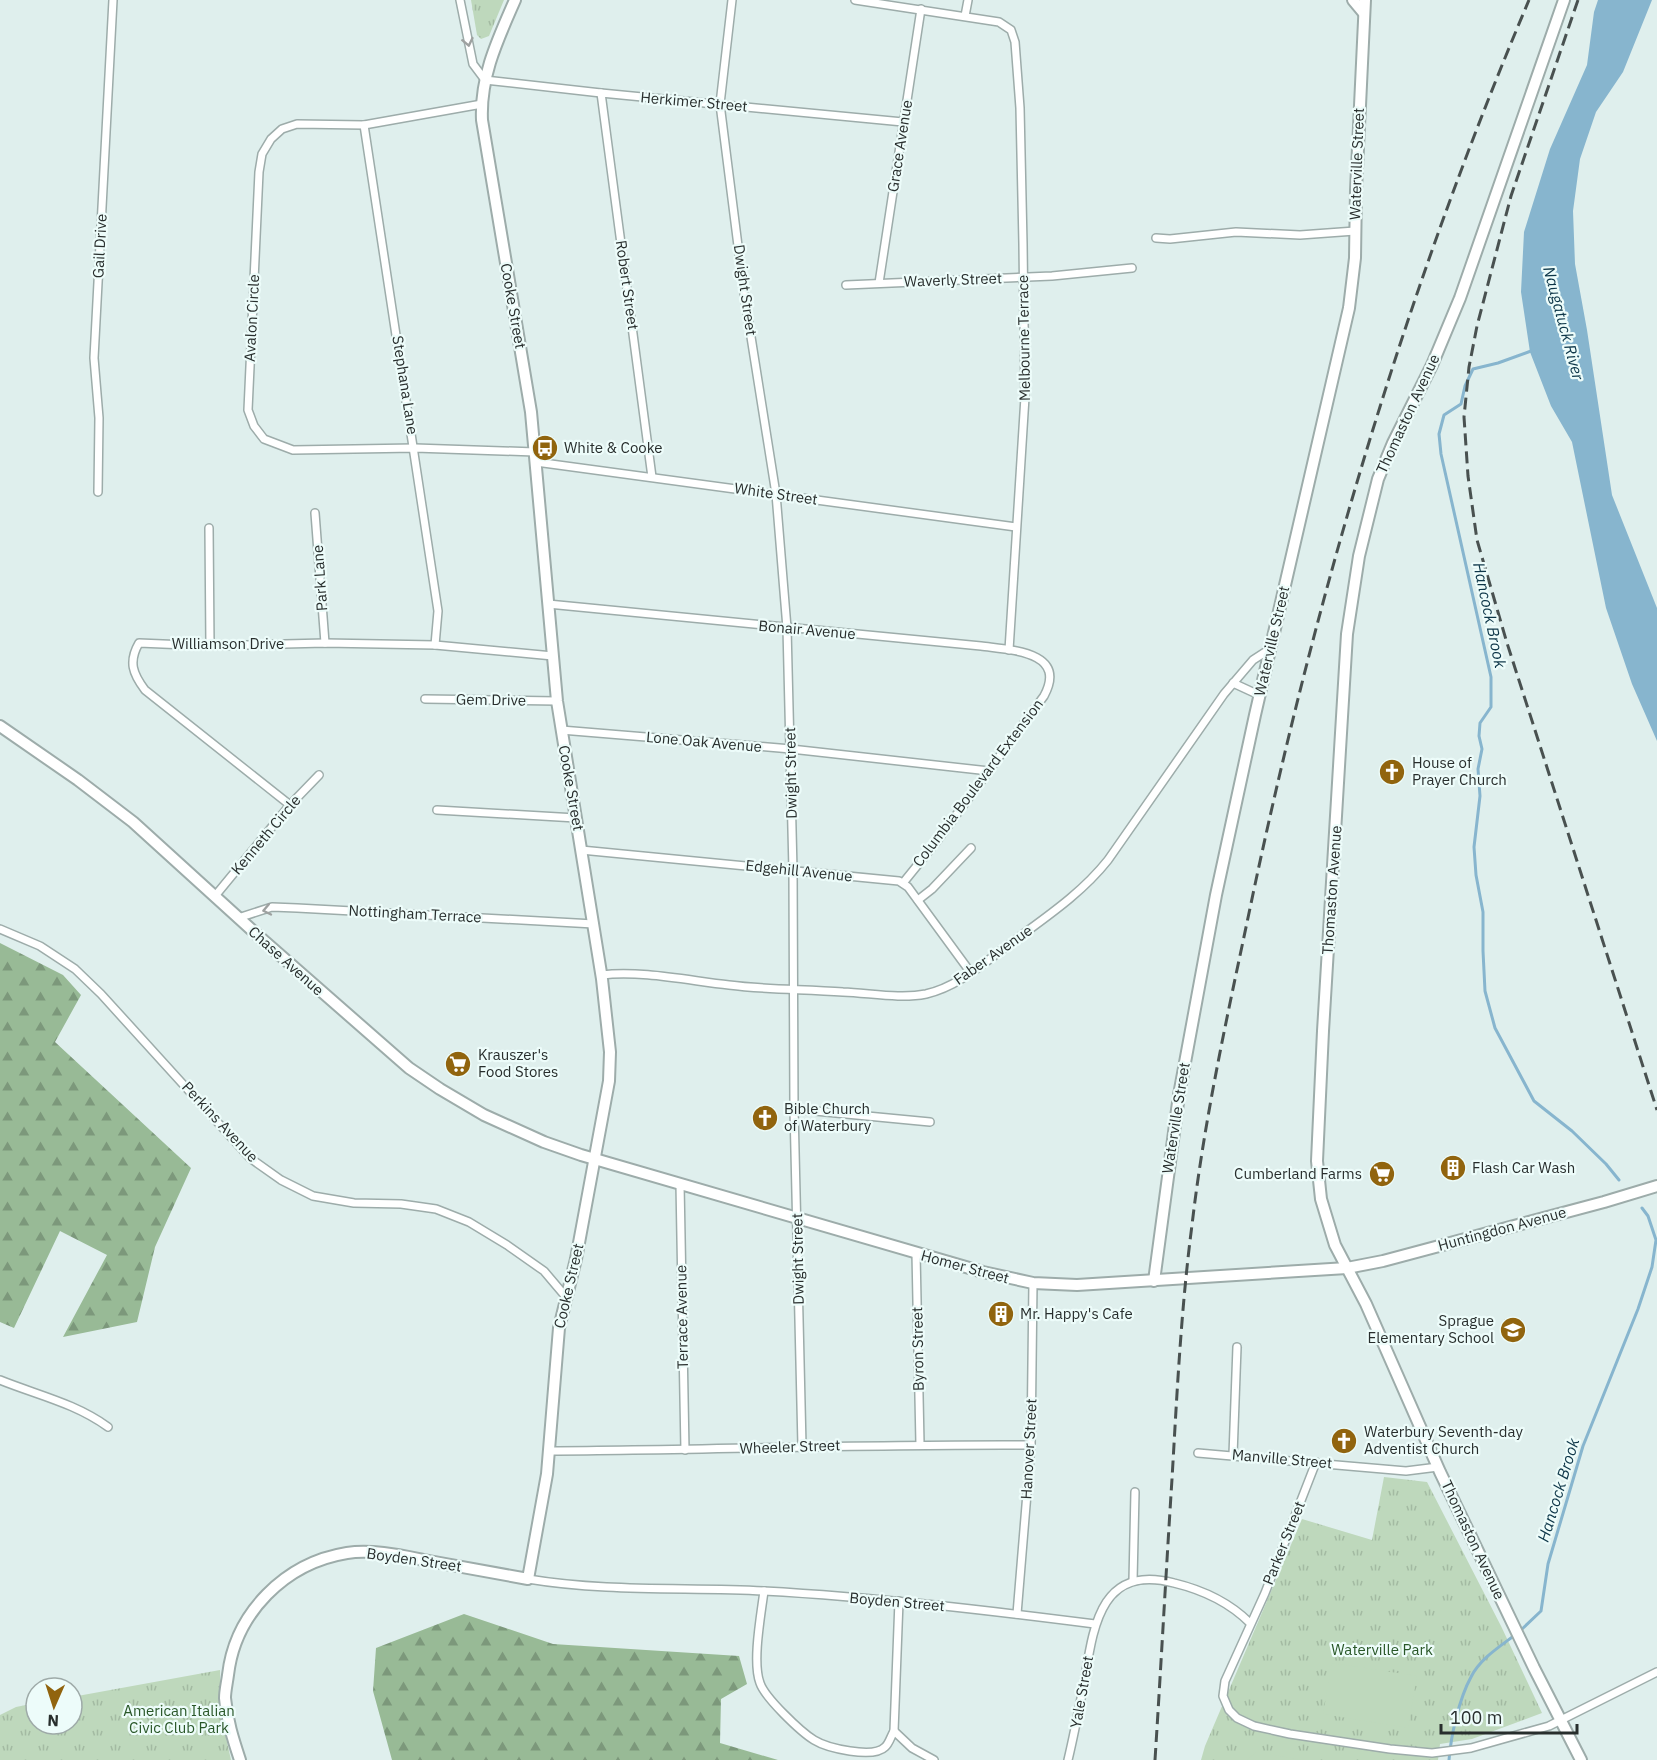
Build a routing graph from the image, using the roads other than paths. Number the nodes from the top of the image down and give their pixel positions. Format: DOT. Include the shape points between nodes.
graph roads {
  1 [pos="113,0"];
  2 [pos="460,0"];
  3 [pos="515,0"];
  4 [pos="732,0"];
  5 [pos="855,0"];
  6 [pos="968,0"];
  7 [pos="1353,0"];
  8 [pos="1365,0"];
  9 [pos="1564,0"];
  10 [pos="921,9"];
  11 [pos="1363,12"];
  12 [pos="965,16"];
  13 [pos="485,80"];
  14 [pos="601,93"];
  15 [pos="482,104"];
  16 [pos="720,104"];
  17 [pos="903,122"];
  18 [pos="364,125"];
  19 [pos="1355,231"];
  20 [pos="1156,238"];
  21 [pos="1132,268"];
  22 [pos="1024,277"];
  23 [pos="879,283"];
  24 [pos="846,285"];
  25 [pos="415,448"];
  26 [pos="535,457"];
  27 [pos="652,477"];
  28 [pos="98,492"];
  29 [pos="776,494"];
  30 [pos="315,513"];
  31 [pos="1016,527"];
  32 [pos="209,528"];
  33 [pos="548,604"];
  34 [pos="787,628"];
  35 [pos="325,642"];
  36 [pos="435,645"];
  37 [pos="210,646"];
  38 [pos="1270,649"];
  39 [pos="1009,650"];
  40 [pos="553,656"];
  41 [pos="1049,680"];
  42 [pos="1233,683"];
  43 [pos="1259,695"];
  44 [pos="425,699"];
  45 [pos="557,701"];
  46 [pos="0,726"];
  47 [pos="561,730"];
  48 [pos="791,749"];
  49 [pos="989,771"];
  50 [pos="319,775"];
  51 [pos="290,805"];
  52 [pos="437,810"];
  53 [pos="576,818"];
  54 [pos="970,848"];
  55 [pos="581,850"];
  56 [pos="793,870"];
  57 [pos="903,883"];
  58 [pos="215,896"];
  59 [pos="918,900"];
  60 [pos="238,918"];
  61 [pos="594,924"];
  62 [pos="0,929"];
  63 [pos="971,973"];
  64 [pos="602,975"];
  65 [pos="793,991"];
  66 [pos="794,1109"];
  67 [pos="930,1122"];
  68 [pos="595,1159"];
  69 [pos="680,1184"];
  70 [pos="1657,1186"];
  71 [pos="798,1220"];
  72 [pos="916,1253"];
  73 [pos="1347,1268"];
  74 [pos="1154,1281"];
  75 [pos="1033,1283"];
  76 [pos="566,1297"];
  77 [pos="1237,1347"];
  78 [pos="0,1380"];
  79 [pos="108,1427"];
  80 [pos="920,1444"];
  81 [pos="1031,1444"];
  82 [pos="802,1446"];
  83 [pos="685,1450"];
  84 [pos="549,1451"];
  85 [pos="1198,1453"];
  86 [pos="1233,1455"];
  87 [pos="1316,1462"];
  88 [pos="1438,1467"];
  89 [pos="1135,1492"];
  90 [pos="528,1579"];
  91 [pos="1133,1581"];
  92 [pos="764,1591"];
  93 [pos="899,1601"];
  94 [pos="1017,1614"];
  95 [pos="1250,1623"];
  96 [pos="1095,1624"];
  97 [pos="1657,1672"];
  98 [pos="1561,1722"];
  99 [pos="894,1731"];
  100 [pos="240,1760"];
  101 [pos="934,1760"];
  102 [pos="1068,1760"];
  103 [pos="1581,1760"];
  1 -- 28 [label="street, Gail Drive" via="94,358 99,418"];
  2 -- 13 [label="street, one-way" via="473,64"];
  3 -- 13 [label="main road, Cooke Street"];
  4 -- 16 [label="street, Dwight Street"];
  5 -- 10 [label="street"];
  6 -- 12 [label="street"];
  7 -- 11 [label="main road"];
  8 -- 11 [label="main road, Waterville Street"];
  9 -- 73 [label="main road, Thomaston Avenue" via="1460,298 1378,479 1352,595 1317,1161 1324,1209"];
  10 -- 12 [label="street"];
  10 -- 17 [label="street, Grace Avenue"];
  11 -- 19 [label="main road, Waterville Street"];
  12 -- 22 [label="street, Melbourne Terrace" via="1009,27 1015,42"];
  13 -- 14 [label="street, Herkimer Street"];
  13 -- 15 [label="main road, Cooke Street"];
  14 -- 16 [label="street, Herkimer Street"];
  14 -- 27 [label="street, Robert Street"];
  15 -- 18 [label="street, Avalon Circle"];
  15 -- 26 [label="main road, Cooke Street"];
  16 -- 17 [label="street, Herkimer Street"];
  16 -- 29 [label="street, Dwight Street" via="744,293"];
  17 -- 23 [label="street, Grace Avenue"];
  18 -- 25 [label="street, Stephana Lane"];
  18 -- 25 [label="street, Avalon Circle" via="297,124 282,129 262,154 248,410 264,439 293,450"];
  19 -- 20 [label="street" via="1290,235 1236,232"];
  19 -- 38 [label="main road, Waterville Street" via="1353,282 1346,322"];
  21 -- 22 [label="street, Waverly Street"];
  22 -- 23 [label="street, Waverly Street"];
  22 -- 31 [label="street, Melbourne Terrace" via="1025,397"];
  23 -- 24 [label="street, Waverly Street"];
  25 -- 26 [label="street, Avalon Circle"];
  25 -- 36 [label="street, Stephana Lane" via="438,611"];
  26 -- 27 [label="street, White Street"];
  26 -- 33 [label="main road, Cooke Street"];
  27 -- 29 [label="street, White Street"];
  29 -- 31 [label="street, White Street"];
  29 -- 34 [label="street, Dwight Street"];
  30 -- 35 [label="street, Park Lane"];
  31 -- 39 [label="street, Melbourne Terrace"];
  32 -- 37 [label="street"];
  33 -- 34 [label="street, Bonair Avenue"];
  33 -- 40 [label="main road, Cooke Street"];
  34 -- 39 [label="street, Bonair Avenue"];
  34 -- 48 [label="street, Dwight Street"];
  35 -- 36 [label="street, Williamson Drive"];
  35 -- 37 [label="street, Williamson Drive"];
  36 -- 40 [label="street, Williamson Drive"];
  37 -- 51 [label="street, Williamson Drive" via="139,643 132,655 135,676 145,690"];
  38 -- 42 [label="street, Faber Avenue" via="1253,660"];
  38 -- 43 [label="main road, Waterville Street"];
  39 -- 41 [label="street, Bonair Avenue" via="1043,662"];
  40 -- 45 [label="main road, Cooke Street"];
  41 -- 49 [label="street, Columbia Boulevard Extension" via="1044,696"];
  42 -- 43 [label="street"];
  42 -- 63 [label="street, Faber Avenue" via="1090,881"];
  43 -- 74 [label="main road, Waterville Street" via="1183,1069"];
  44 -- 45 [label="street, Gem Drive"];
  45 -- 47 [label="main road, Cooke Street"];
  46 -- 58 [label="main road, Chase Avenue" via="125,815"];
  47 -- 48 [label="street, Lone Oak Avenue"];
  47 -- 53 [label="main road, Cooke Street"];
  48 -- 49 [label="street, Lone Oak Avenue"];
  48 -- 56 [label="street, Dwight Street"];
  49 -- 57 [label="street, Columbia Boulevard Extension"];
  50 -- 51 [label="street, Kenneth Circle"];
  51 -- 58 [label="street, Kenneth Circle"];
  52 -- 53 [label="street"];
  53 -- 55 [label="main road, Cooke Street"];
  54 -- 59 [label="street, Columbia Boulevard Extension"];
  55 -- 56 [label="street, Edgehill Avenue"];
  55 -- 61 [label="main road, Cooke Street"];
  56 -- 57 [label="street, Edgehill Avenue"];
  56 -- 65 [label="street, Dwight Street"];
  57 -- 59 [label="street"];
  58 -- 60 [label="main road, Chase Avenue"];
  59 -- 63 [label="street"];
  61 -- 60 [label="street, Nottingham Terrace, one-way" via="272,907"];
  60 -- 68 [label="main road, Chase Avenue" via="377,1041 440,1089 500,1124"];
  61 -- 64 [label="main road, Cooke Street"];
  62 -- 76 [label="street, Perkins Avenue" via="40,946 75,969 250,1158 281,1180 313,1196 436,1209 469,1222 544,1271"];
  63 -- 65 [label="street, Faber Avenue" via="947,987 921,995"];
  64 -- 65 [label="street, Faber Avenue"];
  64 -- 68 [label="main road, Cooke Street" via="610,1072"];
  65 -- 66 [label="street, Dwight Street"];
  66 -- 67 [label="street"];
  66 -- 71 [label="street, Dwight Street"];
  68 -- 69 [label="main road, Homer Street"];
  68 -- 76 [label="main road, Cooke Street"];
  69 -- 71 [label="main road, Homer Street"];
  69 -- 83 [label="street, Terrace Avenue"];
  70 -- 73 [label="main road, Huntingdon Avenue"];
  71 -- 72 [label="main road, Homer Street"];
  71 -- 82 [label="street, Dwight Street"];
  72 -- 75 [label="main road, Homer Street"];
  72 -- 80 [label="street, Byron Street"];
  73 -- 74 [label="main road, Homer Street"];
  73 -- 88 [label="main road, Thomaston Avenue"];
  74 -- 75 [label="main road, Homer Street"];
  75 -- 81 [label="street, Hanover Street"];
  76 -- 84 [label="main road, Cooke Street" via="557,1340"];
  77 -- 86 [label="street"];
  78 -- 79 [label="street" via="67,1403"];
  80 -- 81 [label="street, Wheeler Street"];
  80 -- 82 [label="street, Wheeler Street"];
  81 -- 94 [label="street, Hanover Street"];
  82 -- 83 [label="street, Wheeler Street"];
  83 -- 84 [label="street, Wheeler Street"];
  84 -- 90 [label="main road, Cooke Street"];
  85 -- 86 [label="street, Manville Street"];
  86 -- 87 [label="street, Manville Street"];
  87 -- 88 [label="street, Manville Street" via="1406,1471"];
  87 -- 95 [label="street, Parker Street"];
  88 -- 98 [label="main road, Thomaston Avenue"];
  89 -- 91 [label="street"];
  90 -- 92 [label="street, Boyden Street" via="575,1586"];
  90 -- 100 [label="main road, Boyden Street" via="368,1552 347,1553 306,1566 280,1582 245,1621 229,1666 225,1696 229,1727"];
  91 -- 95 [label="street" via="1157,1579 1192,1588 1232,1607"];
  91 -- 96 [label="street" via="1115,1593"];
  92 -- 93 [label="street, Boyden Street"];
  92 -- 99 [label="street" via="756,1664 760,1684 774,1704 814,1740 847,1750 870,1754 885,1748"];
  93 -- 94 [label="street, Boyden Street"];
  93 -- 99 [label="street"];
  94 -- 96 [label="street, Boyden Street"];
  95 -- 98 [label="street" via="1223,1689 1226,1706 1237,1718 1254,1726 1440,1753"];
  96 -- 102 [label="street, Yale Street"];
  97 -- 98 [label="street"];
  98 -- 103 [label="main road, Thomaston Avenue"];
  99 -- 101 [label="street" via="912,1748"];
}
